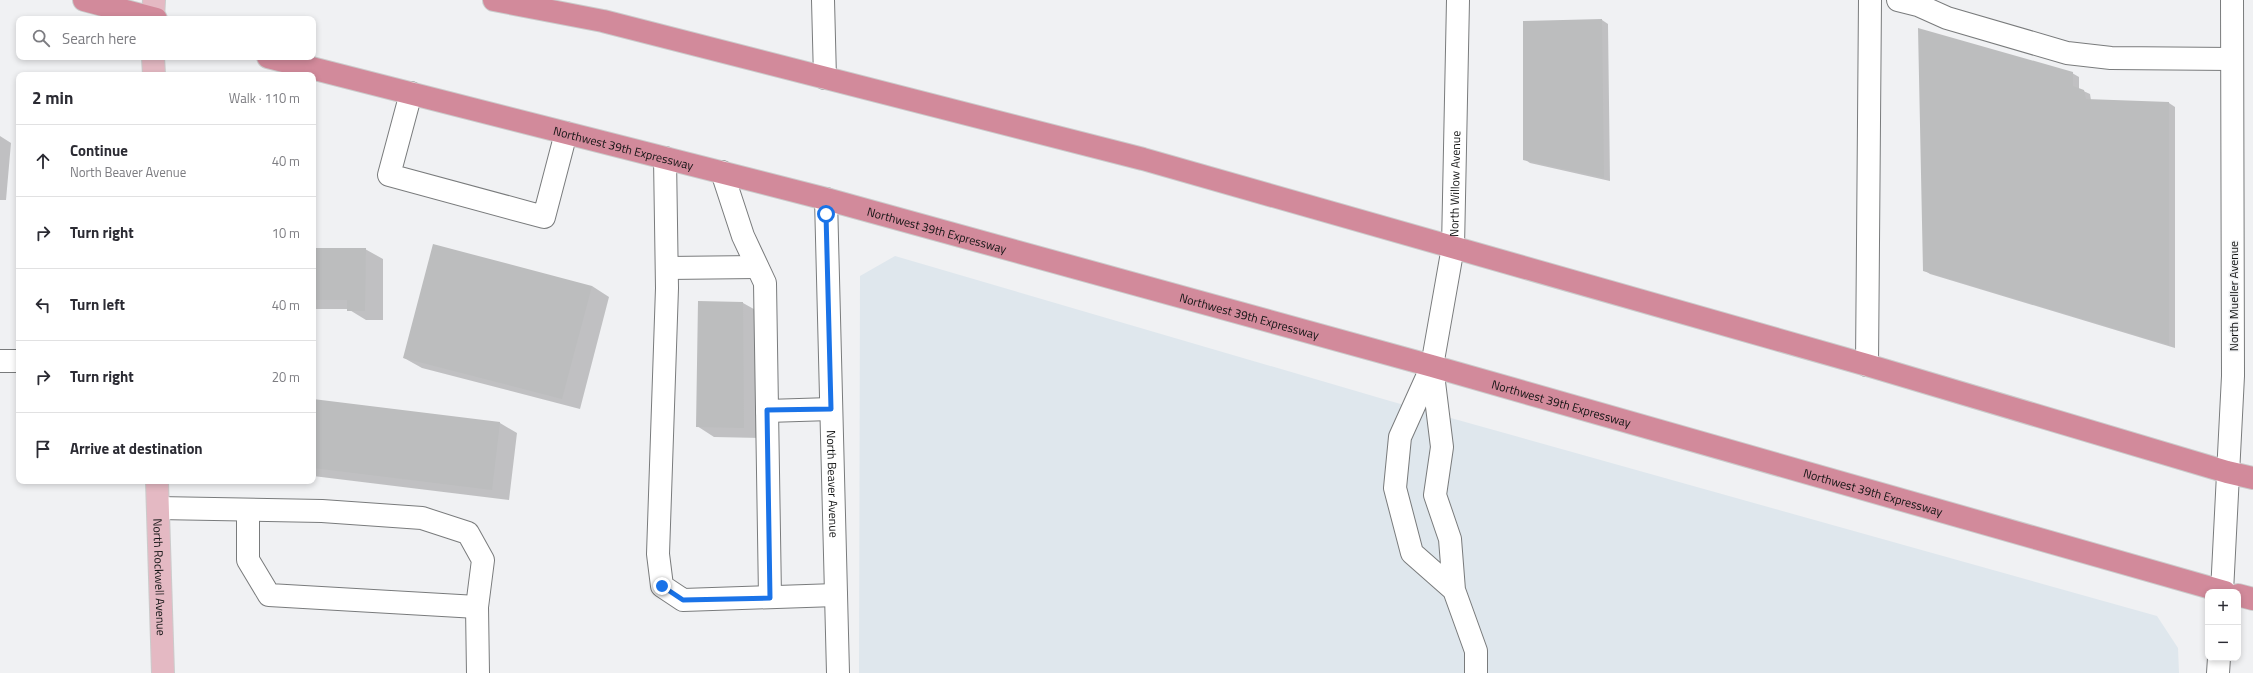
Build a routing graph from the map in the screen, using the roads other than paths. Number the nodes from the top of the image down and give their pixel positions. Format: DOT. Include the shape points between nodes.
graph roads {
  1 [pos="84,0"];
  2 [pos="494,0"];
  3 [pos="824,0"];
  4 [pos="1458,0"];
  5 [pos="1870,0"];
  6 [pos="1898,0"];
  7 [pos="2232,0"];
  8 [pos="154,14"];
  9 [pos="2232,59"];
  10 [pos="154,60"];
  11 [pos="280,60"];
  12 [pos="154,72"];
  13 [pos="825,78"];
  14 [pos="411,93"];
  15 [pos="566,133"];
  16 [pos="665,158"];
  17 [pos="722,172"];
  18 [pos="826,199"];
  19 [pos="1453,247"];
  20 [pos="757,267"];
  21 [pos="667,268"];
  22 [pos="16,361"];
  23 [pos="0,362"];
  24 [pos="1867,364"];
  25 [pos="1432,366"];
  26 [pos="831,409"];
  27 [pos="767,410"];
  28 [pos="2227,472"];
  29 [pos="2253,478"];
  30 [pos="157,484"];
  31 [pos="158,508"];
  32 [pos="248,510"];
  33 [pos="2213,589"];
  34 [pos="2227,589"];
  35 [pos="1454,590"];
  36 [pos="836,595"];
  37 [pos="2241,596"];
  38 [pos="770,598"];
  39 [pos="2253,599"];
  40 [pos="477,607"];
  41 [pos="2219,661"];
  42 [pos="163,673"];
  43 [pos="478,673"];
  44 [pos="838,673"];
  45 [pos="1476,673"];
  46 [pos="2218,673"];
  1 -- 8 [label="highway"];
  2 -- 13 [label="highway" via="603,21"];
  3 -- 13 [label="street"];
  4 -- 19 [label="street, North Willow Avenue"];
  5 -- 24 [label="street"];
  6 -- 9 [label="street" via="1918,5 1947,18 2067,53 2111,58"];
  7 -- 9 [label="street, North Mueller Avenue"];
  9 -- 28 [label="street, North Mueller Avenue" via="2233,376"];
  10 -- 12 [label="main road"];
  11 -- 14 [label="highway, Northwest 39th Expressway"];
  13 -- 19 [label="highway" via="1143,159"];
  14 -- 15 [label="highway, Northwest 39th Expressway"];
  14 -- 15 [label="street" via="389,175 544,217"];
  15 -- 16 [label="highway, Northwest 39th Expressway"];
  16 -- 17 [label="highway, Northwest 39th Expressway"];
  16 -- 21 [label="street"];
  17 -- 18 [label="highway, Northwest 39th Expressway"];
  17 -- 20 [label="street" via="743,236"];
  18 -- 25 [label="highway, Northwest 39th Expressway"];
  18 -- 26 [label="street, North Beaver Avenue"];
  19 -- 24 [label="highway"];
  19 -- 25 [label="street, North Willow Avenue"];
  20 -- 21 [label="street"];
  20 -- 27 [label="street" via="765,283"];
  21 -- 38 [label="street" via="658,554 662,586 683,600"];
  22 -- 23 [label="street"];
  24 -- 28 [label="highway"];
  25 -- 33 [label="highway, Northwest 39th Expressway"];
  25 -- 35 [label="street" via="1442,447 1435,495 1450,539"];
  25 -- 35 [label="street" via="1400,437 1395,488 1412,553"];
  26 -- 27 [label="street"];
  26 -- 36 [label="street, North Beaver Avenue"];
  27 -- 38 [label="street"];
  28 -- 29 [label="highway"];
  28 -- 34 [label="street, North Mueller Avenue"];
  30 -- 31 [label="main road, North Rockwell Avenue"];
  31 -- 32 [label="street"];
  31 -- 42 [label="main road, North Rockwell Avenue"];
  32 -- 40 [label="street" via="248,560 269,595"];
  32 -- 40 [label="street" via="322,511 422,518 468,533 483,560"];
  35 -- 45 [label="street" via="1476,651"];
  36 -- 38 [label="street"];
  36 -- 44 [label="street, North Beaver Avenue"];
  37 -- 39 [label="highway, Northwest 39th Expressway"];
  40 -- 43 [label="street"];
  41 -- 46 [label="street"];
}
